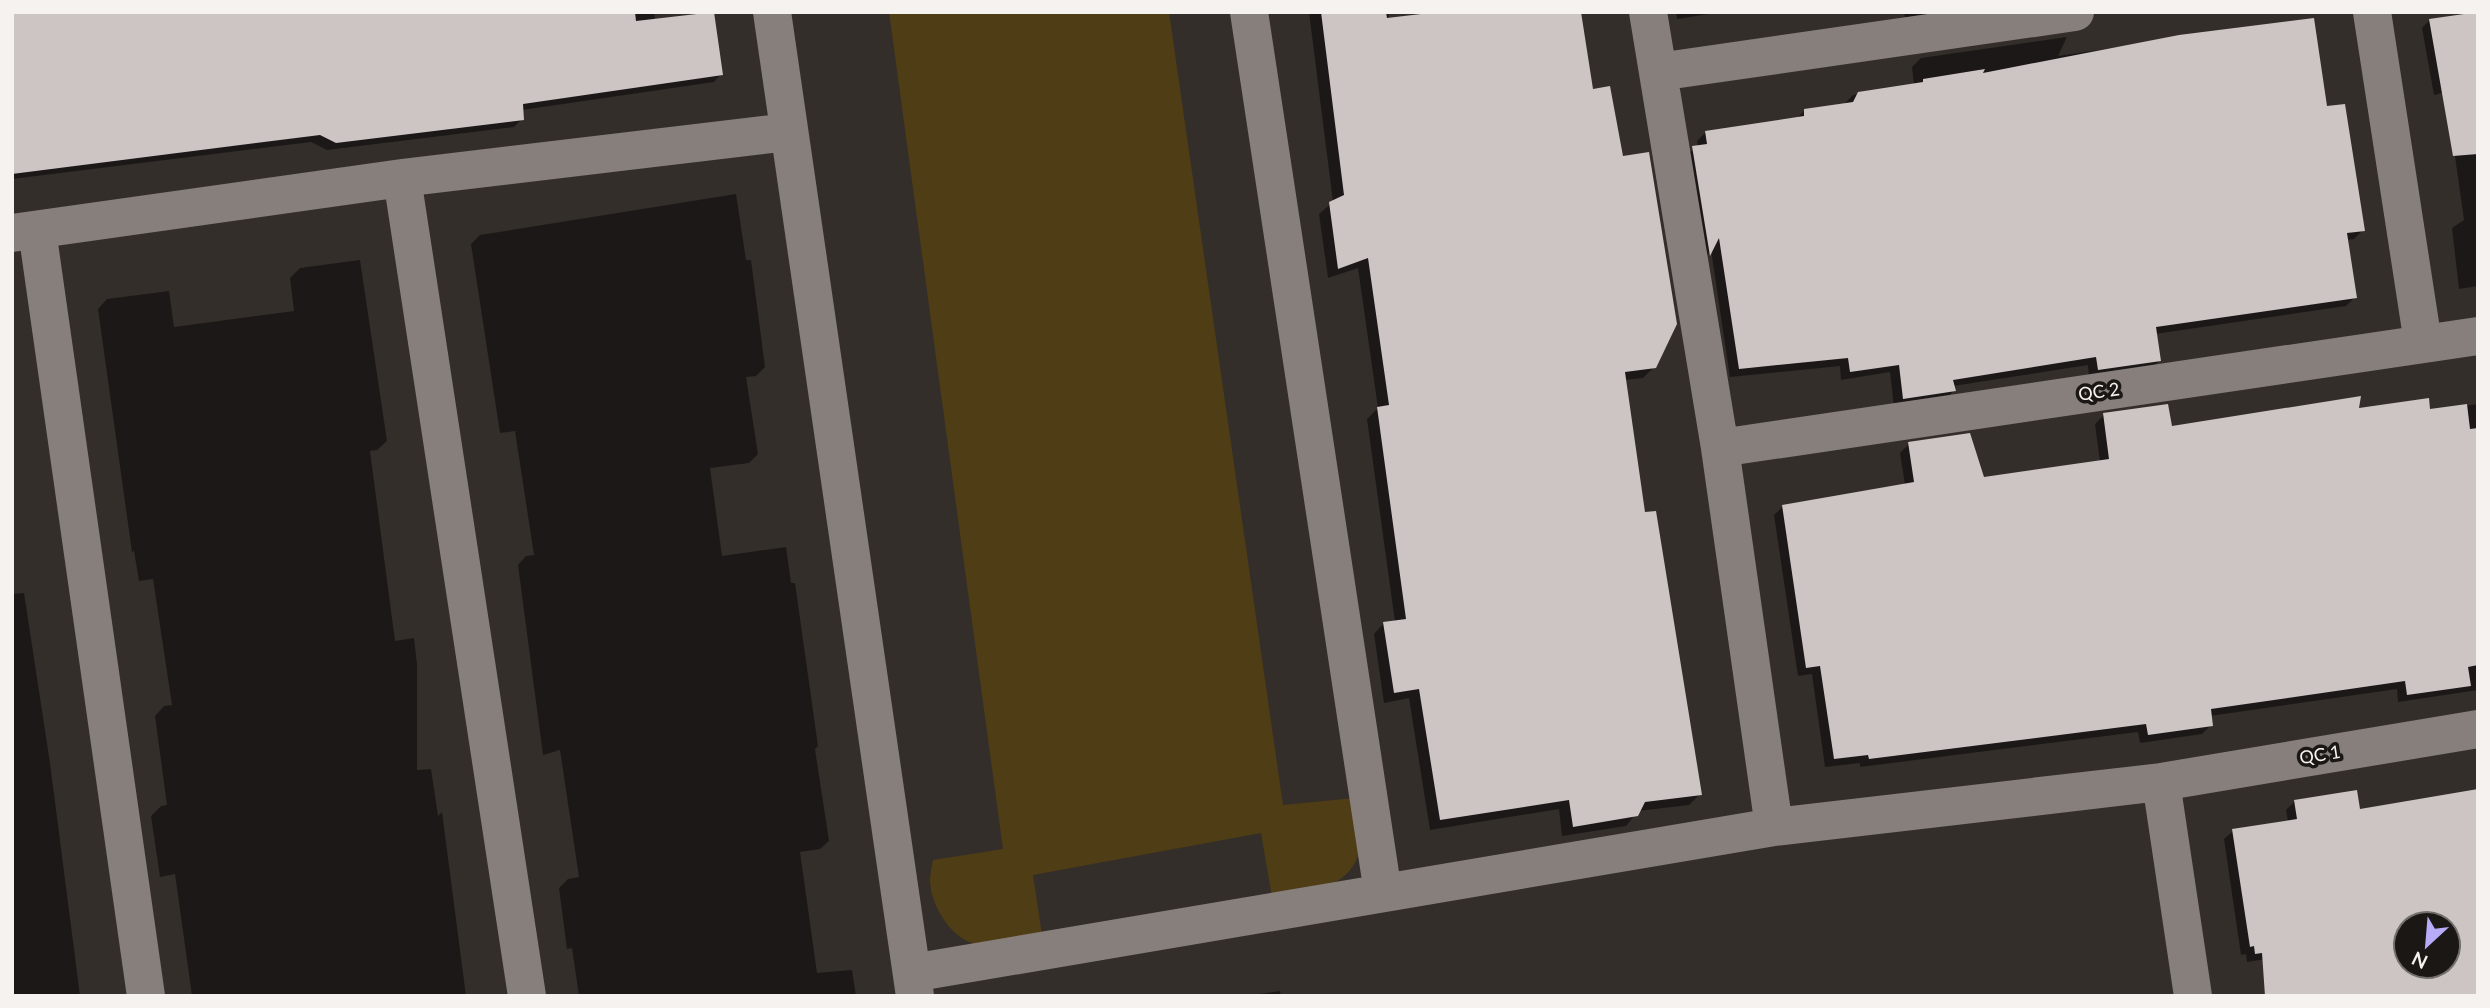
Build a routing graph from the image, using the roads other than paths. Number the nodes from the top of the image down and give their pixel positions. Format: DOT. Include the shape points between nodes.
graph roads {
  1 [pos="772,12"];
  2 [pos="1249,12"];
  3 [pos="1648,12"];
  4 [pos="2075,12"];
  5 [pos="2372,12"];
  6 [pos="1658,72"];
  7 [pos="788,132"];
  8 [pos="402,178"];
  9 [pos="25,231"];
  10 [pos="2478,336"];
  11 [pos="2424,343"];
  12 [pos="1720,448"];
  13 [pos="2478,729"];
  14 [pos="2161,782"];
  15 [pos="1774,827"];
  16 [pos="1383,892"];
  17 [pos="914,984"];
  18 [pos="146,996"];
  19 [pos="527,996"];
  20 [pos="2193,996"];
  1 -- 7 [label="street"];
  2 -- 16 [label="street"];
  3 -- 6 [label="street"];
  4 -- 6 [label="street"];
  5 -- 11 [label="street"];
  6 -- 12 [label="street"];
  7 -- 8 [label="street"];
  7 -- 17 [label="street"];
  8 -- 9 [label="street"];
  8 -- 19 [label="street"];
  9 -- 18 [label="street"];
  10 -- 11 [label="street, QC 2"];
  11 -- 12 [label="street, QC 2"];
  12 -- 15 [label="street"];
  13 -- 14 [label="street, QC 1"];
  14 -- 15 [label="street, QC 1"];
  14 -- 20 [label="street"];
  15 -- 16 [label="street, QC 1"];
  16 -- 17 [label="street, QC 1"];
}
